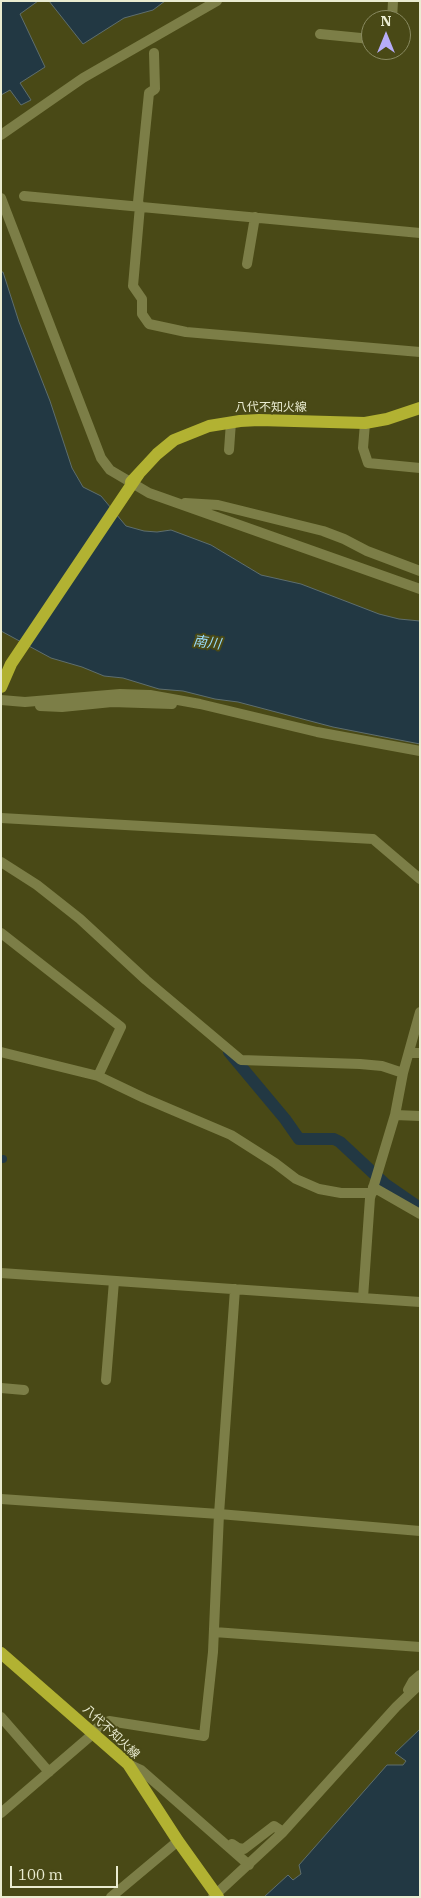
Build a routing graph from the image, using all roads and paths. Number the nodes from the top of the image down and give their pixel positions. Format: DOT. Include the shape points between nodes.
graph roads {
  1 [pos="217,1"];
  2 [pos="320,34"];
  3 [pos="361,38"];
  4 [pos="154,53"];
  5 [pos="1,135"];
  6 [pos="24,196"];
  7 [pos="1,198"];
  8 [pos="140,206"];
  9 [pos="255,217"];
  10 [pos="420,233"];
  11 [pos="247,264"];
  12 [pos="420,352"];
  13 [pos="420,408"];
  14 [pos="231,422"];
  15 [pos="365,423"];
  16 [pos="229,450"];
  17 [pos="420,468"];
  18 [pos="135,478"];
  19 [pos="176,503"];
  20 [pos="420,571"];
  21 [pos="420,589"];
  22 [pos="1,686"];
  23 [pos="1,700"];
  24 [pos="420,751"];
  25 [pos="1,818"];
  26 [pos="1,862"];
  27 [pos="420,879"];
  28 [pos="1,934"];
  29 [pos="420,1012"];
  30 [pos="1,1052"];
  31 [pos="409,1053"];
  32 [pos="420,1053"];
  33 [pos="403,1073"];
  34 [pos="98,1076"];
  35 [pos="395,1115"];
  36 [pos="420,1116"];
  37 [pos="373,1187"];
  38 [pos="420,1214"];
  39 [pos="1,1273"];
  40 [pos="114,1281"];
  41 [pos="235,1289"];
  42 [pos="363,1298"];
  43 [pos="420,1302"];
  44 [pos="106,1380"];
  45 [pos="1,1388"];
  46 [pos="24,1390"];
  47 [pos="1,1499"];
  48 [pos="219,1514"];
  49 [pos="420,1531"];
  50 [pos="214,1632"];
  51 [pos="420,1647"];
  52 [pos="1,1653"];
  53 [pos="420,1675"];
  54 [pos="420,1684"];
  55 [pos="409,1694"];
  56 [pos="1,1717"];
  57 [pos="94,1733"];
  58 [pos="128,1764"];
  59 [pos="50,1772"];
  60 [pos="1,1813"];
  61 [pos="199,1821"];
  62 [pos="283,1832"];
  63 [pos="178,1841"];
  64 [pos="249,1865"];
  65 [pos="215,1896"];
  66 [pos="111,1897"];
  1 -- 5 [label="street" via="83,78"];
  2 -- 3 [label="street"];
  4 -- 8 [label="street" via="154,89 149,93"];
  6 -- 8 [label="street"];
  7 -- 18 [label="street" via="101,458 110,470"];
  8 -- 9 [label="street"];
  8 -- 12 [label="street" via="133,286 142,299 142,314 149,324 186,332"];
  9 -- 10 [label="street"];
  9 -- 11 [label="street"];
  13 -- 15 [label="main road, 八代不知火線"];
  14 -- 15 [label="main road, 八代不知火線"];
  14 -- 16 [label="street"];
  14 -- 18 [label="main road, 八代不知火線" via="209,426 174,440"];
  15 -- 17 [label="street" via="363,448 368,463"];
  18 -- 19 [label="street" via="149,493"];
  18 -- 22 [label="main road, 八代不知火線, bridge" via="11,664"];
  19 -- 20 [label="street" via="218,505 323,531"];
  19 -- 21 [label="street"];
  23 -- 24 [label="street" via="25,702 120,694 150,696"];
  25 -- 27 [label="street" via="373,839"];
  26 -- 33 [label="street" via="80,920 241,1060 360,1064 382,1066"];
  28 -- 34 [label="street" via="121,1027"];
  29 -- 31 [label="street"];
  30 -- 34 [label="street"];
  31 -- 32 [label="street"];
  31 -- 33 [label="street"];
  33 -- 35 [label="street"];
  34 -- 37 [label="street" via="231,1135 311,1186 341,1193"];
  35 -- 36 [label="street"];
  35 -- 37 [label="street"];
  37 -- 38 [label="street"];
  37 -- 42 [label="street"];
  39 -- 40 [label="street"];
  40 -- 41 [label="street"];
  40 -- 44 [label="street"];
  41 -- 42 [label="street"];
  41 -- 48 [label="street"];
  42 -- 43 [label="street"];
  45 -- 46 [label="street"];
  47 -- 48 [label="street"];
  48 -- 49 [label="street"];
  48 -- 50 [label="street"];
  50 -- 51 [label="street"];
  50 -- 57 [label="street" via="204,1736 109,1721 96,1728"];
  52 -- 57 [label="main road, 八代不知火線"];
  53 -- 55 [label="street" via="410,1686"];
  54 -- 55 [label="street"];
  55 -- 62 [label="street"];
  56 -- 59 [label="street"];
  57 -- 58 [label="main road, 八代不知火線"];
  57 -- 59 [label="street"];
  58 -- 61 [label="street" via="141,1770"];
  58 -- 63 [label="main road, 八代不知火線"];
  59 -- 60 [label="street"];
  61 -- 62 [label="street" via="203,1820 242,1849 274,1826"];
  61 -- 64 [label="street"];
  62 -- 64 [label="street"];
  63 -- 65 [label="main road, 八代不知火線"];
  63 -- 66 [label="street"];
  64 -- 65 [label="street"];
}
